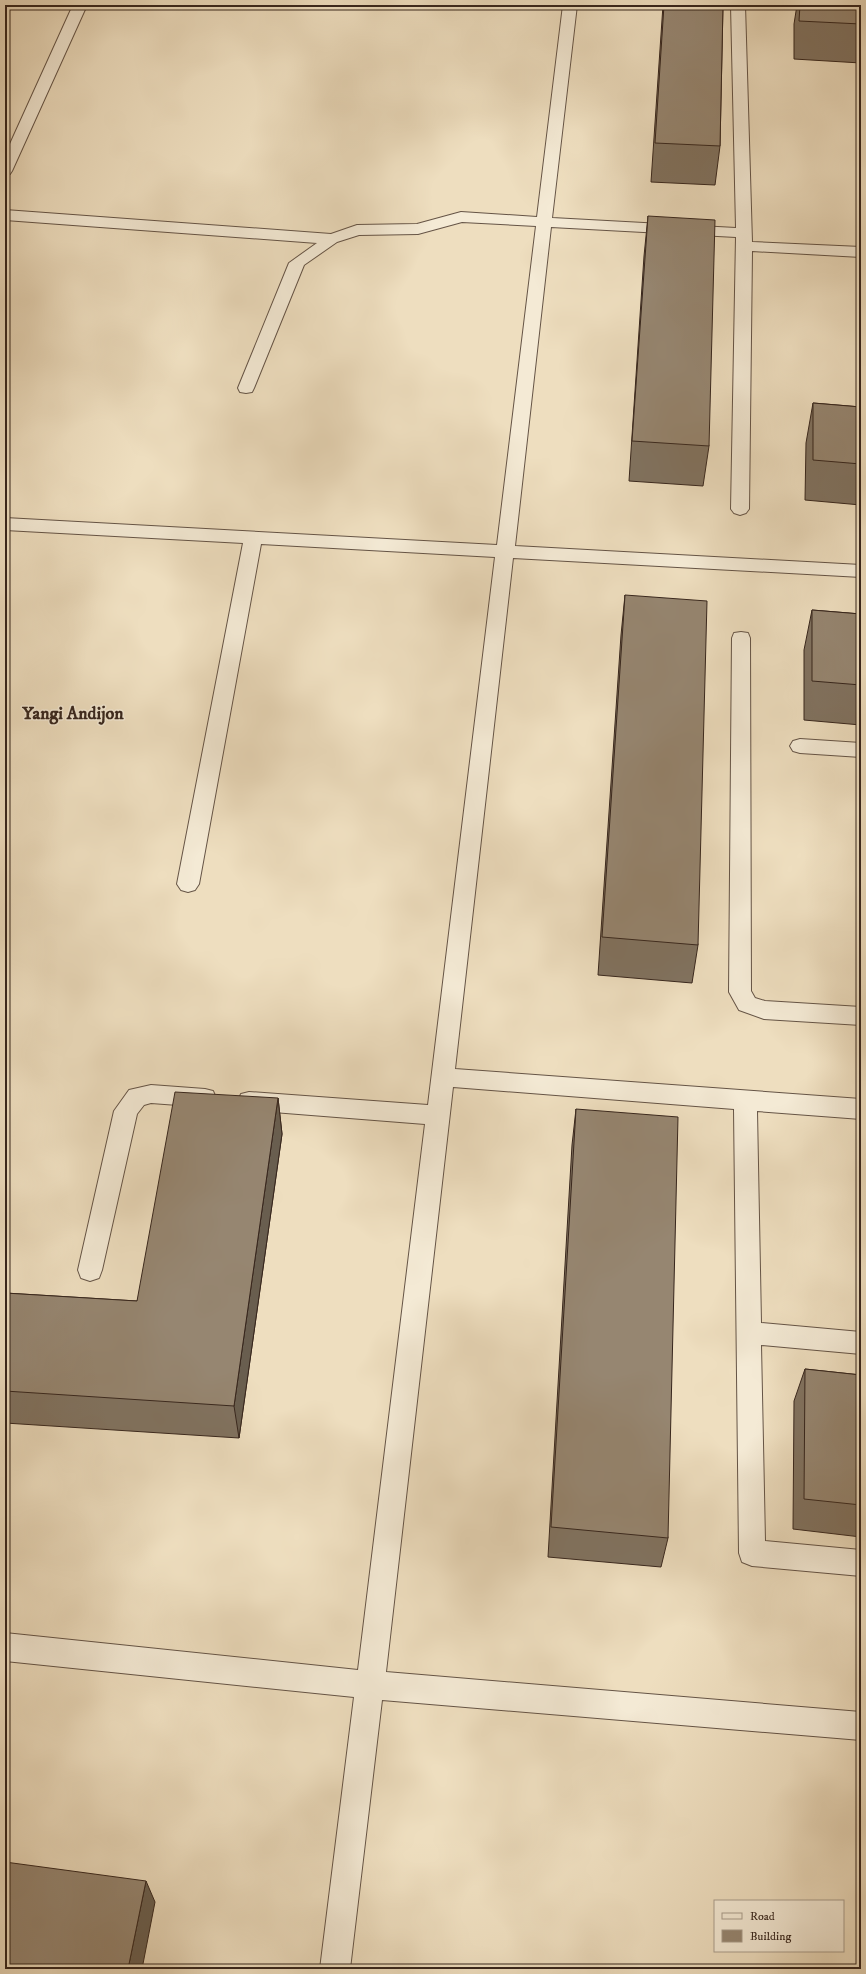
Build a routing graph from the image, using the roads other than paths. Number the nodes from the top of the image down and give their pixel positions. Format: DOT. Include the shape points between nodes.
graph roads {
  1 [pos="80,5"];
  2 [pos="570,5"];
  3 [pos="738,5"];
  4 [pos="5,171"];
  5 [pos="5,215"];
  6 [pos="543,222"];
  7 [pos="332,239"];
  8 [pos="744,240"];
  9 [pos="861,252"];
  10 [pos="246,388"];
  11 [pos="740,509"];
  12 [pos="5,524"];
  13 [pos="253,538"];
  14 [pos="504,552"];
  15 [pos="861,571"];
  16 [pos="741,638"];
  17 [pos="800,746"];
  18 [pos="861,750"];
  19 [pos="188,884"];
  20 [pos="861,1016"];
  21 [pos="442,1077"];
  22 [pos="745,1100"];
  23 [pos="861,1109"];
  24 [pos="438,1115"];
  25 [pos="90,1270"];
  26 [pos="749,1333"];
  27 [pos="861,1343"];
  28 [pos="861,1563"];
  29 [pos="5,1647"];
  30 [pos="370,1685"];
  31 [pos="861,1726"];
  32 [pos="335,1969"];
  1 -- 4 [label="street"];
  2 -- 6 [label="street"];
  3 -- 8 [label="street"];
  5 -- 7 [label="street"];
  6 -- 7 [label="street" via="460,217 418,229 357,230"];
  6 -- 8 [label="street"];
  6 -- 14 [label="street"];
  7 -- 10 [label="street" via="297,263"];
  8 -- 9 [label="street"];
  8 -- 11 [label="street"];
  12 -- 13 [label="street"];
  13 -- 14 [label="street"];
  13 -- 19 [label="street"];
  14 -- 15 [label="street"];
  14 -- 21 [label="street"];
  16 -- 20 [label="street" via="740,992 747,1004 764,1010"];
  17 -- 18 [label="street"];
  21 -- 22 [label="street"];
  21 -- 24 [label="street"];
  22 -- 23 [label="street"];
  22 -- 26 [label="street"];
  24 -- 25 [label="street" via="151,1094 137,1097 126,1111"];
  24 -- 30 [label="street"];
  26 -- 27 [label="street"];
  26 -- 28 [label="street" via="752,1553"];
  29 -- 30 [label="street"];
  30 -- 31 [label="street"];
  30 -- 32 [label="street"];
}
